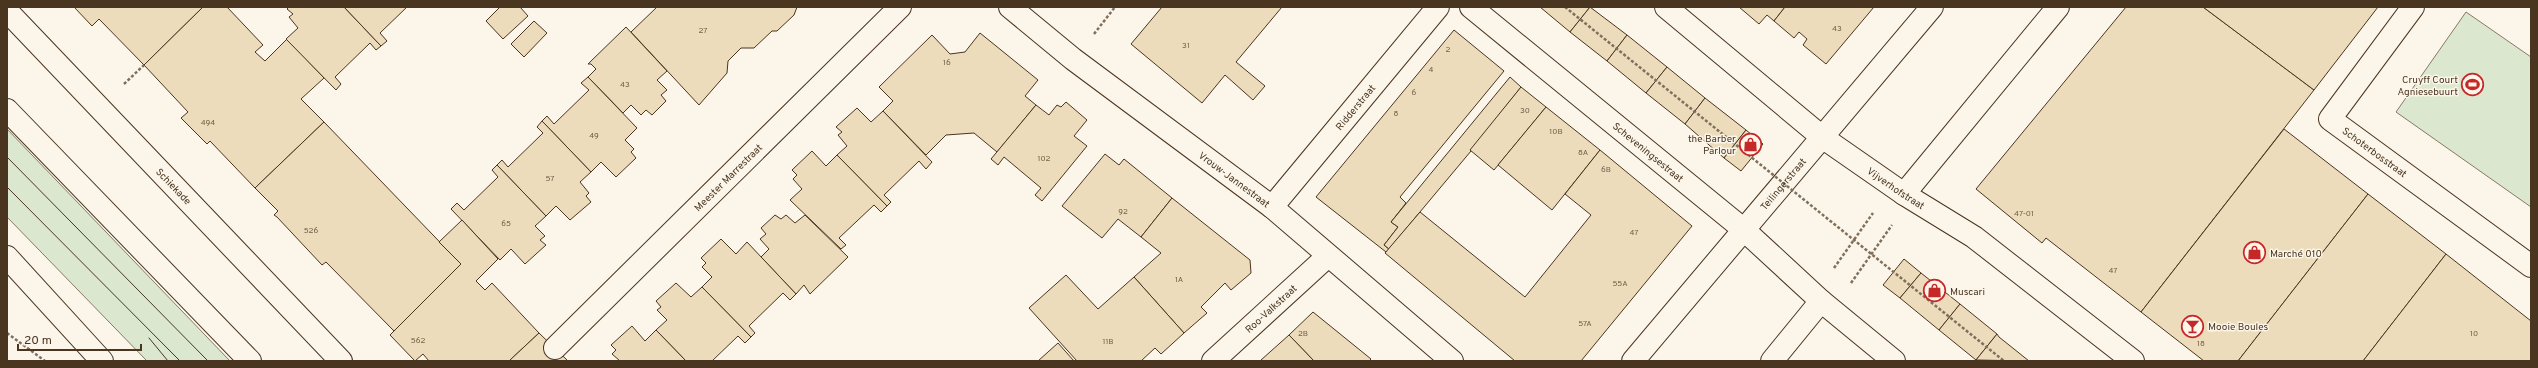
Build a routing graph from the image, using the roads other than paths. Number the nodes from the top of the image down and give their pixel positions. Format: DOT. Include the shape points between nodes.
graph roads {
  1 [pos="900,7"];
  2 [pos="1010,7"];
  3 [pos="1438,7"];
  4 [pos="1471,7"];
  5 [pos="1666,7"];
  6 [pos="1932,7"];
  7 [pos="2058,7"];
  8 [pos="2413,7"];
  9 [pos="7,11"];
  10 [pos="7,110"];
  11 [pos="1822,137"];
  12 [pos="1904,194"];
  13 [pos="1272,207"];
  14 [pos="1743,229"];
  15 [pos="1328,256"];
  16 [pos="7,257"];
  17 [pos="2531,266"];
  18 [pos="1821,301"];
  19 [pos="555,348"];
  20 [pos="96,360"];
  21 [pos="250,361"];
  22 [pos="341,361"];
  23 [pos="1213,361"];
  24 [pos="1452,361"];
  25 [pos="1633,361"];
  26 [pos="1772,361"];
  27 [pos="1894,361"];
  28 [pos="2133,361"];
  1 -- 19 [label="street, Meester Marrestraat"];
  2 -- 13 [label="street, Vrouw-Jannestraat" via="1073,59"];
  3 -- 13 [label="street, Ridderstraat"];
  4 -- 14 [label="street, Scheveningsestraat"];
  5 -- 11 [label="street, Vijverhofstraat"];
  6 -- 11 [label="street, Teilingerstraat"];
  7 -- 12 [label="street"];
  8 -- 17 [label="street, Schoterbosstraat" via="2330,119"];
  9 -- 22 [label="street, Schiekade"];
  10 -- 21 [label="street"];
  11 -- 12 [label="street, Vijverhofstraat"];
  11 -- 14 [label="street, Teilingerstraat"];
  12 -- 28 [label="street, Vijverhofstraat" via="1974,237"];
  13 -- 15 [label="street, Vrouw-Jannestraat"];
  14 -- 18 [label="street, Scheveningsestraat"];
  14 -- 25 [label="street, Teilingerstraat"];
  15 -- 23 [label="street, Roo-Valkstraat"];
  15 -- 24 [label="street, Vrouw-Jannestraat"];
  16 -- 20 [label="street"];
  18 -- 26 [label="street"];
  18 -- 27 [label="street, Scheveningsestraat"];
}
